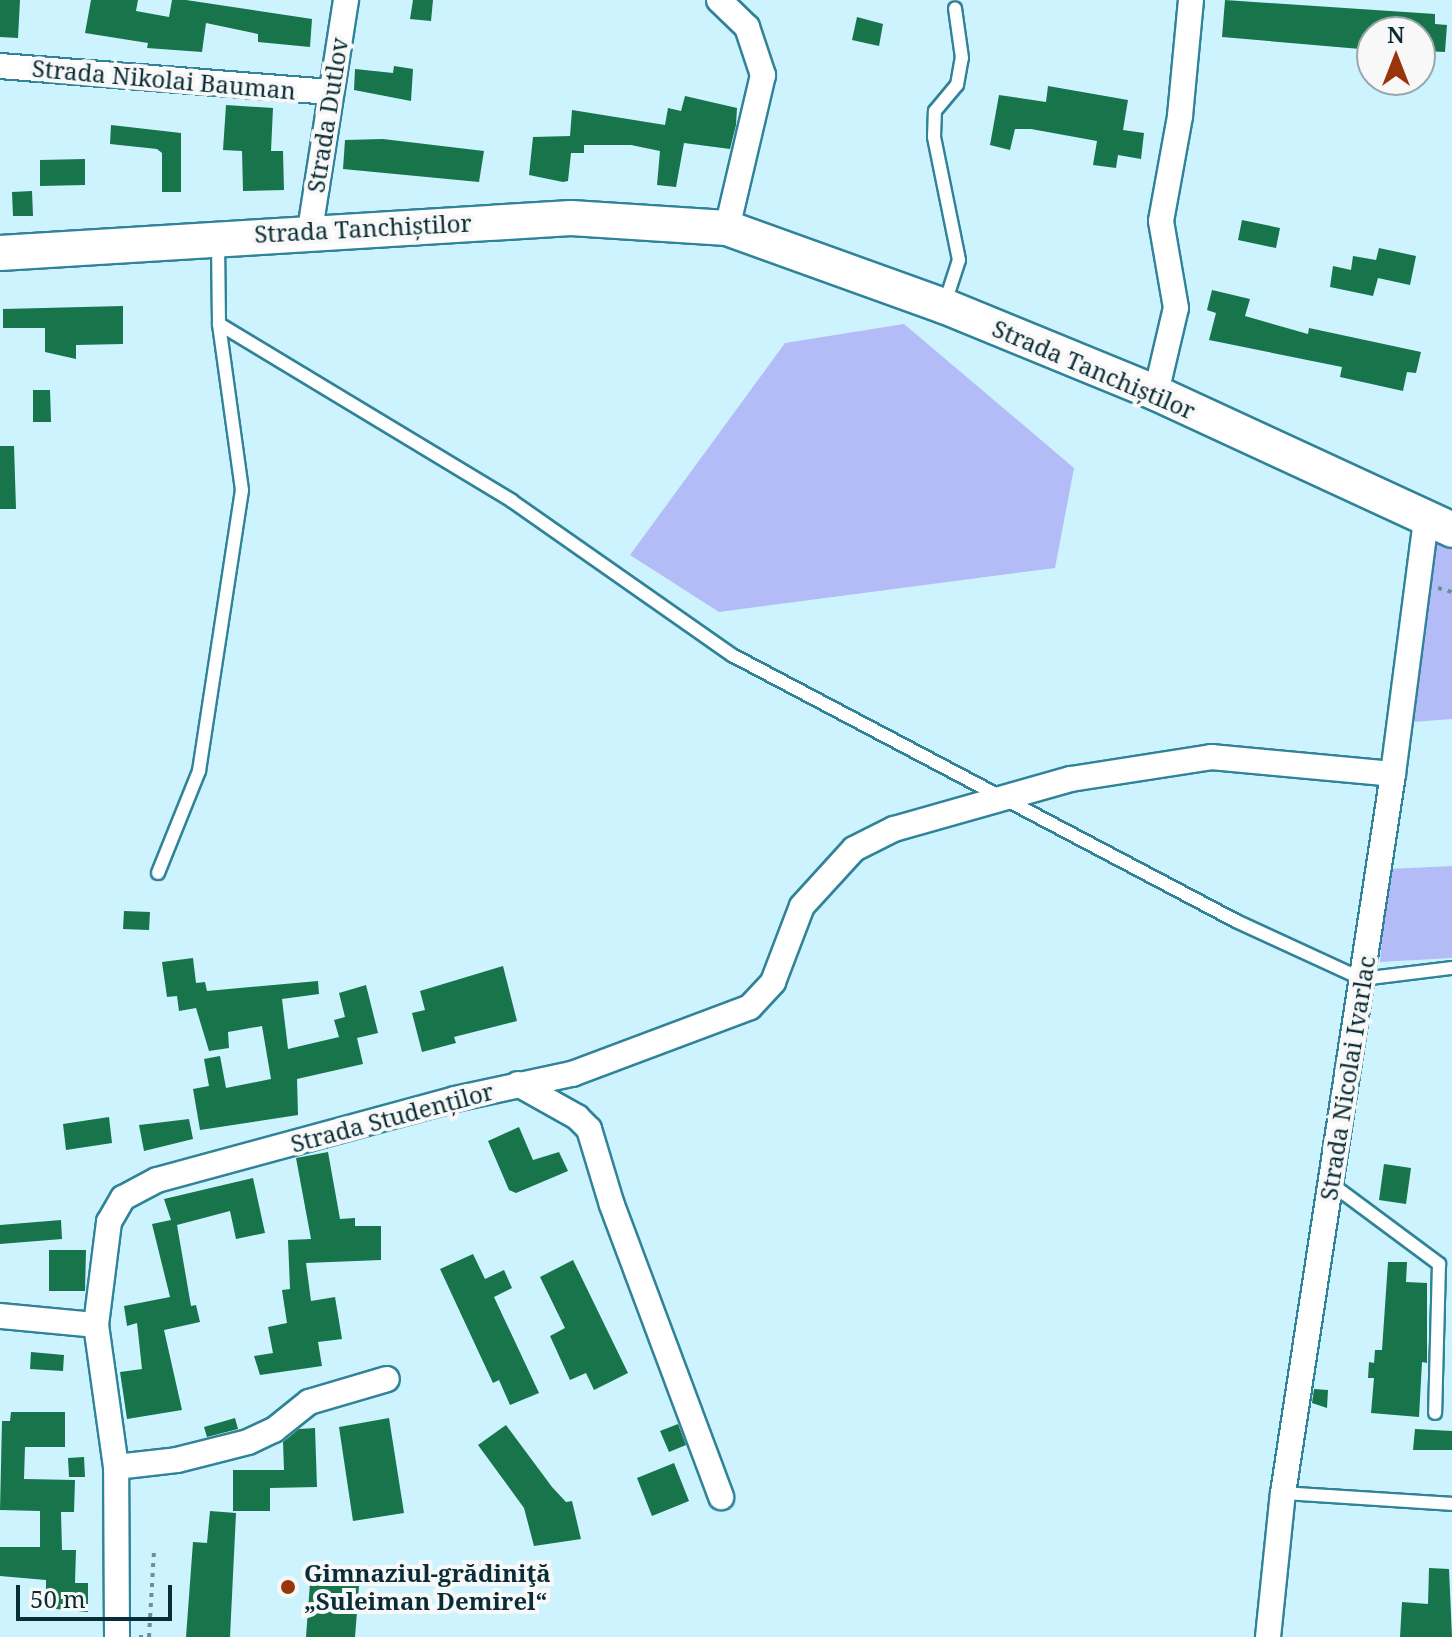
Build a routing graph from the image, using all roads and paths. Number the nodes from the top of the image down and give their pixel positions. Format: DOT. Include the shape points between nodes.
graph roads {
  1 [pos="346,0"];
  2 [pos="719,0"];
  3 [pos="1191,0"];
  4 [pos="955,8"];
  5 [pos="0,66"];
  6 [pos="328,92"];
  7 [pos="727,228"];
  8 [pos="310,230"];
  9 [pos="219,236"];
  10 [pos="0,253"];
  11 [pos="944,306"];
  12 [pos="219,324"];
  13 [pos="1156,393"];
  14 [pos="1439,525"];
  15 [pos="1393,774"];
  16 [pos="1009,799"];
  17 [pos="158,873"];
  18 [pos="1452,968"];
  19 [pos="1362,979"];
  20 [pos="518,1084"];
  21 [pos="1330,1183"];
  22 [pos="0,1316"];
  23 [pos="96,1325"];
  24 [pos="387,1379"];
  25 [pos="1435,1413"];
  26 [pos="116,1467"];
  27 [pos="1283,1493"];
  28 [pos="721,1497"];
  29 [pos="1452,1504"];
  30 [pos="154,1550"];
  31 [pos="117,1637"];
  32 [pos="149,1637"];
  33 [pos="1268,1637"];
  1 -- 6 [label="street, Strada Dutlov"];
  2 -- 7 [label="street" via="747,27 763,75"];
  3 -- 13 [label="street" via="1180,116 1161,221 1176,308"];
  4 -- 11 [label="lane" via="962,58 957,85 935,111 934,137 959,260"];
  5 -- 6 [label="street, Strada Nikolai Bauman"];
  6 -- 8 [label="street, Strada Dutlov"];
  7 -- 8 [label="street, Strada Tanchiștilor" via="571,218"];
  7 -- 11 [label="street, Strada Tanchiștilor"];
  8 -- 9 [label="street, Strada Tanchiștilor"];
  9 -- 10 [label="street, Strada Tanchiștilor"];
  9 -- 12 [label="lane"];
  11 -- 13 [label="street, Strada Tanchiștilor"];
  12 -- 16 [label="lane" via="512,501 732,655"];
  12 -- 17 [label="lane" via="242,490 199,771"];
  13 -- 14 [label="street, Strada Tanchiștilor"];
  14 -- 15 [label="street, Strada Nicolai Ivarlac"];
  15 -- 16 [label="street" via="1211,757 1139,765"];
  15 -- 19 [label="street, Strada Nicolai Ivarlac"];
  16 -- 19 [label="lane" via="1236,921"];
  16 -- 20 [label="street" via="894,829 854,849 802,906 773,982 750,1007 618,1059"];
  18 -- 19 [label="lane"];
  19 -- 21 [label="street, Strada Nicolai Ivarlac"];
  20 -- 23 [label="street, Strada Studenților" via="137,1188 114,1207 109,1222"];
  20 -- 28 [label="street, Strada Studenților" via="589,1129 612,1205"];
  21 -- 25 [label="lane" via="1439,1264"];
  21 -- 27 [label="street, Strada Nicolai Ivarlac"];
  22 -- 23 [label="street"];
  23 -- 26 [label="street, Strada Studenților"];
  24 -- 26 [label="street" via="309,1402 274,1430 248,1442 177,1460"];
  26 -- 31 [label="street, Strada Studenților"];
  27 -- 29 [label="lane"];
  27 -- 33 [label="street, Strada Nicolai Ivarlac"];
  30 -- 32 [label="path"];
}
